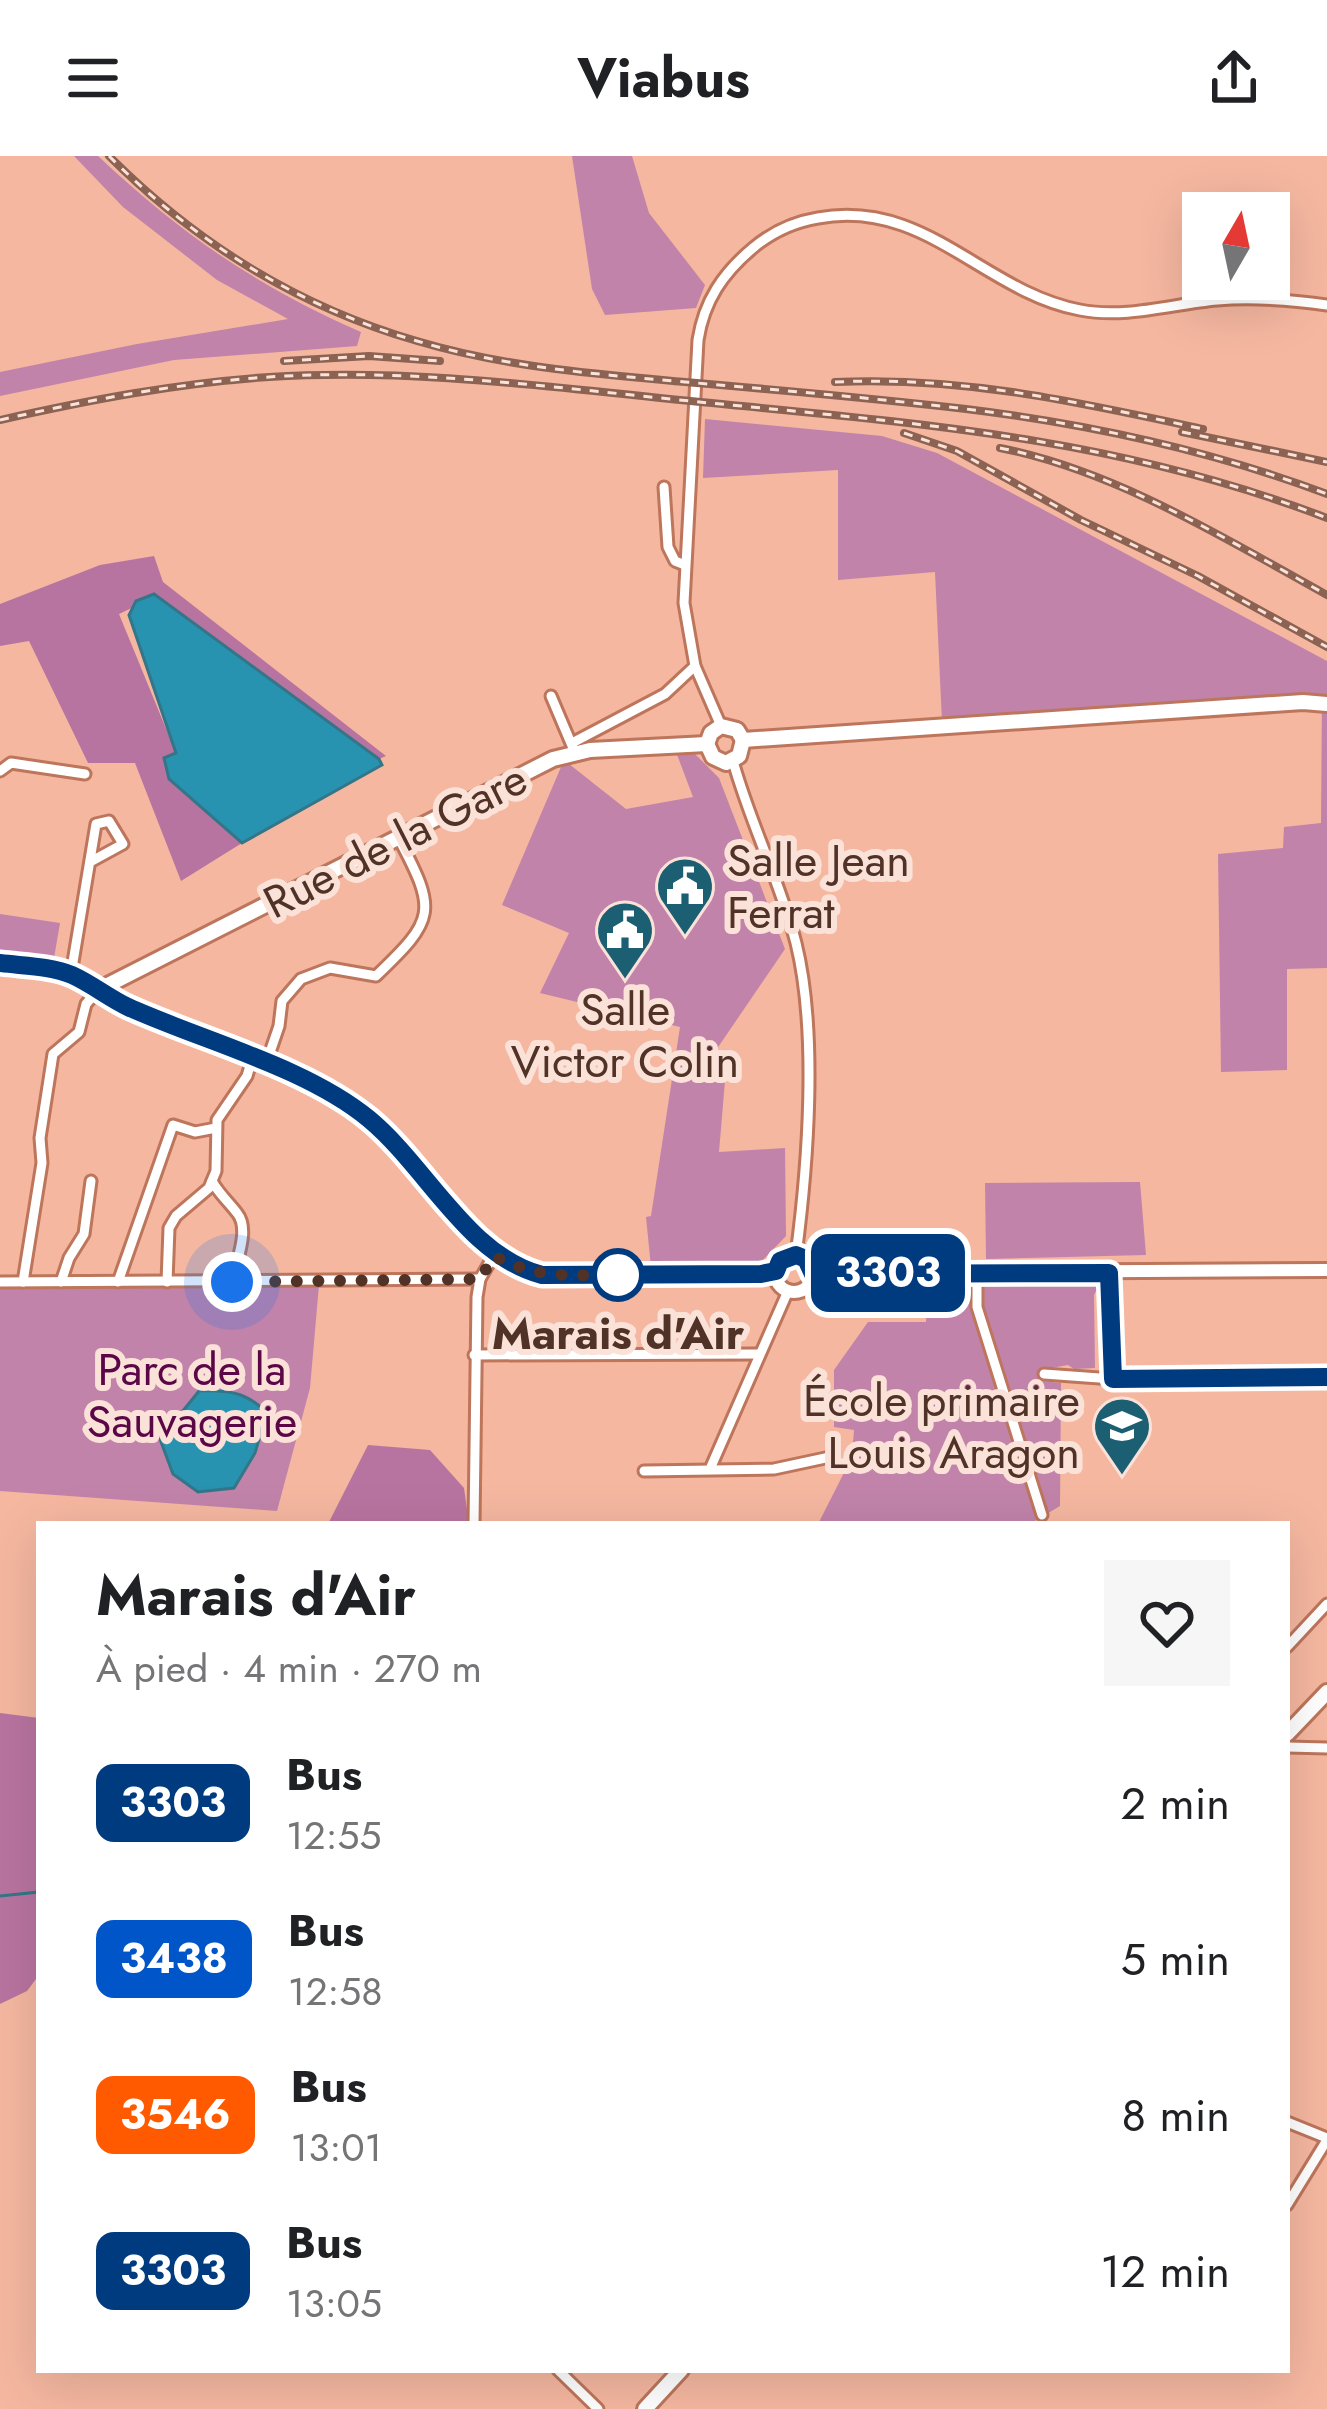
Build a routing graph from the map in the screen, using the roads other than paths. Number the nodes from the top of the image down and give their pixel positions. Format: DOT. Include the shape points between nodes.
graph roads {
  1 [pos="1327,305"];
  2 [pos="664,487"];
  3 [pos="685,565"];
  4 [pos="695,666"];
  5 [pos="551,696"];
  6 [pos="1327,704"];
  7 [pos="721,727"];
  8 [pos="743,740"];
  9 [pos="707,744"];
  10 [pos="573,748"];
  11 [pos="733,761"];
  12 [pos="0,771"];
  13 [pos="86,773"];
  14 [pos="399,838"];
  15 [pos="91,862"];
  16 [pos="0,963"];
  17 [pos="71,974"];
  18 [pos="98,990"];
  19 [pos="259,1061"];
  20 [pos="216,1128"];
  21 [pos="91,1181"];
  22 [pos="212,1181"];
  23 [pos="796,1255"];
  24 [pos="494,1256"];
  25 [pos="1327,1270"];
  26 [pos="776,1271"];
  27 [pos="977,1273"];
  28 [pos="1109,1273"];
  29 [pos="813,1274"];
  30 [pos="480,1279"];
  31 [pos="0,1282"];
  32 [pos="23,1282"];
  33 [pos="61,1282"];
  34 [pos="118,1282"];
  35 [pos="167,1282"];
  36 [pos="232,1282"];
  37 [pos="788,1291"];
  38 [pos="759,1354"];
  39 [pos="474,1355"];
  40 [pos="1044,1374"];
  41 [pos="1327,1377"];
  42 [pos="1113,1379"];
  43 [pos="830,1457"];
  44 [pos="710,1469"];
  45 [pos="644,1471"];
  46 [pos="1042,1515"];
  47 [pos="474,1521"];
  48 [pos="1327,1604"];
  49 [pos="1290,1644"];
  50 [pos="1327,1693"];
  51 [pos="1290,1731"];
  52 [pos="1290,1748"];
  53 [pos="1327,1748"];
  54 [pos="1290,2123"];
  55 [pos="1327,2139"];
  56 [pos="1290,2200"];
  57 [pos="561,2373"];
  58 [pos="678,2373"];
  59 [pos="598,2409"];
  60 [pos="645,2409"];
  1 -- 3 [label="street" via="1244,298 1086,310 1020,287 884,217 821,217 784,227 734,264 700,327"];
  2 -- 3 [label="street" via="668,547"];
  3 -- 4 [label="street"];
  4 -- 7 [label="street"];
  4 -- 10 [label="street" via="665,694"];
  5 -- 10 [label="street"];
  6 -- 8 [label="main road"];
  7 -- 8 [label="main road"];
  7 -- 9 [label="main road"];
  8 -- 11 [label="main road"];
  9 -- 10 [label="main road, Rue de la Gare"];
  9 -- 11 [label="main road" via="718,761"];
  10 -- 14 [label="main road, Rue de la Gare"];
  11 -- 23 [label="street" via="788,916 808,1011"];
  12 -- 13 [label="street" via="11,763"];
  14 -- 18 [label="main road, Rue de la Gare"];
  14 -- 19 [label="street" via="425,890 421,926 376,976 330,968 301,979 282,1001 279,1026"];
  15 -- 15 [label="street" via="123,844 109,821 97,824"];
  15 -- 17 [label="street"];
  16 -- 17 [label="main road"];
  17 -- 18 [label="main road"];
  18 -- 19 [label="street"];
  18 -- 32 [label="street" via="79,1032 53,1054"];
  19 -- 20 [label="street"];
  19 -- 24 [label="street" via="368,1118"];
  20 -- 22 [label="street"];
  20 -- 34 [label="street" via="173,1124"];
  21 -- 33 [label="street" via="84,1234"];
  22 -- 35 [label="street" via="169,1228"];
  22 -- 36 [label="street" via="242,1222"];
  23 -- 26 [label="street"];
  23 -- 29 [label="street"];
  24 -- 26 [label="street" via="542,1275"];
  24 -- 30 [label="street"];
  25 -- 28 [label="street"];
  26 -- 37 [label="street"];
  27 -- 28 [label="street"];
  27 -- 29 [label="street"];
  27 -- 46 [label="street" via="980,1318"];
  28 -- 42 [label="street"];
  29 -- 37 [label="street" via="805,1289"];
  30 -- 36 [label="street"];
  30 -- 39 [label="street"];
  31 -- 32 [label="street"];
  32 -- 33 [label="street"];
  33 -- 34 [label="street"];
  34 -- 35 [label="street"];
  35 -- 36 [label="street"];
  37 -- 38 [label="street"];
  38 -- 39 [label="street"];
  38 -- 44 [label="street"];
  39 -- 47 [label="street"];
  40 -- 42 [label="street"];
  41 -- 42 [label="street"];
  43 -- 44 [label="street" via="774,1469"];
  44 -- 45 [label="street"];
  48 -- 49 [label="street"];
  50 -- 51 [label="main road"];
  52 -- 53 [label="street"];
  54 -- 55 [label="street"];
  55 -- 56 [label="street"];
  57 -- 59 [label="street"];
  58 -- 60 [label="main road"];
}
